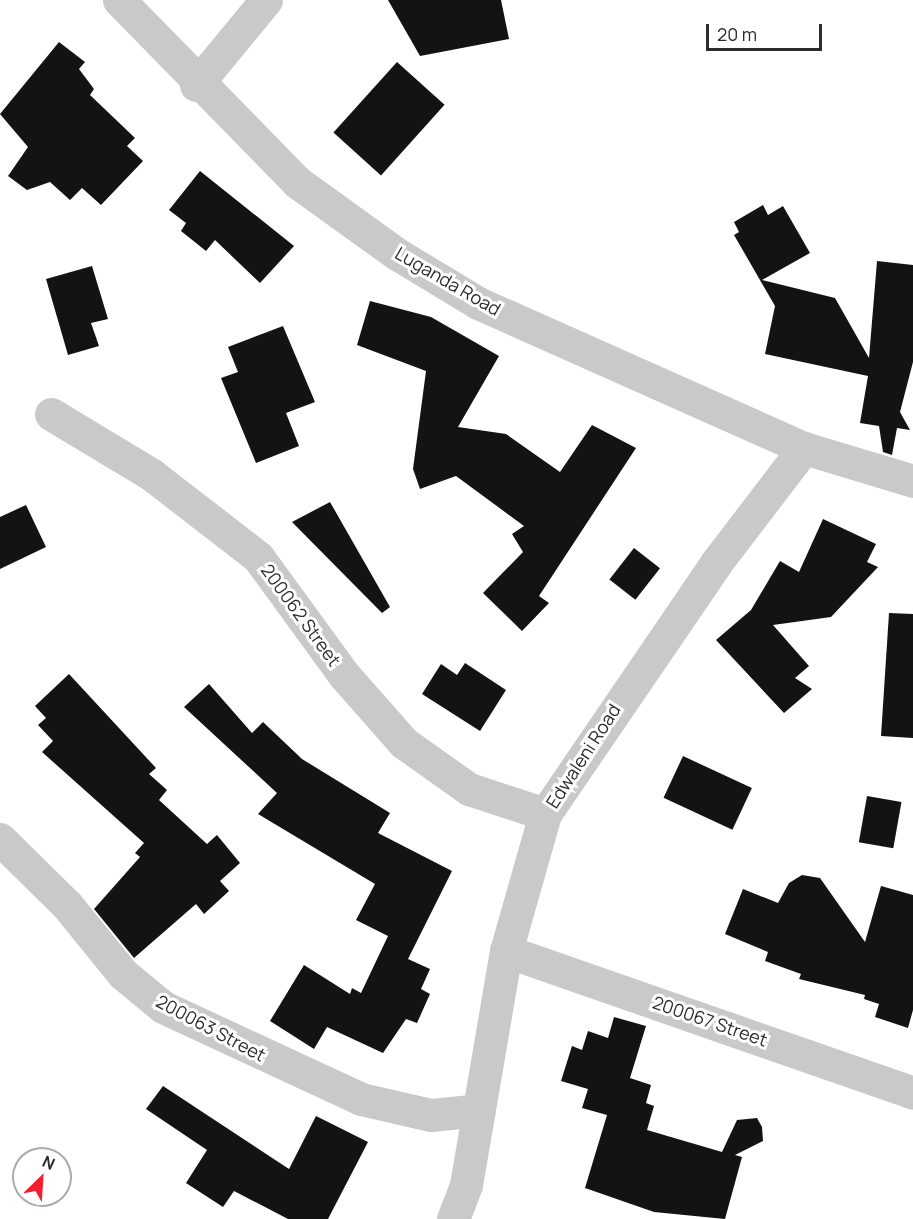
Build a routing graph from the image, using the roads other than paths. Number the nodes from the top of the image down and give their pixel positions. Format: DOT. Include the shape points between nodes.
graph roads {
  1 [pos="266,0"];
  2 [pos="129,5"];
  3 [pos="196,84"];
  4 [pos="51,414"];
  5 [pos="804,448"];
  6 [pos="913,481"];
  7 [pos="545,814"];
  8 [pos="0,839"];
  9 [pos="506,951"];
  10 [pos="913,1093"];
  11 [pos="479,1110"];
  12 [pos="453,1219"];
  1 -- 3 [label="street"];
  2 -- 3 [label="street, Luganda Road"];
  3 -- 5 [label="street, Luganda Road" via="297,182 468,297"];
  4 -- 7 [label="street, 200062 Street" via="152,475 258,557 344,675 404,742 469,789"];
  5 -- 6 [label="street, Luganda Road"];
  5 -- 7 [label="street, Edwaleni Road" via="716,563"];
  7 -- 9 [label="street, Edwaleni Road"];
  8 -- 11 [label="street, 200063 Street" via="67,906 123,974 163,1007 361,1099 431,1115"];
  9 -- 10 [label="street, 200067 Street"];
  9 -- 11 [label="street, Edwaleni Road"];
  11 -- 12 [label="street, Edwaleni Road" via="466,1185"];
}
